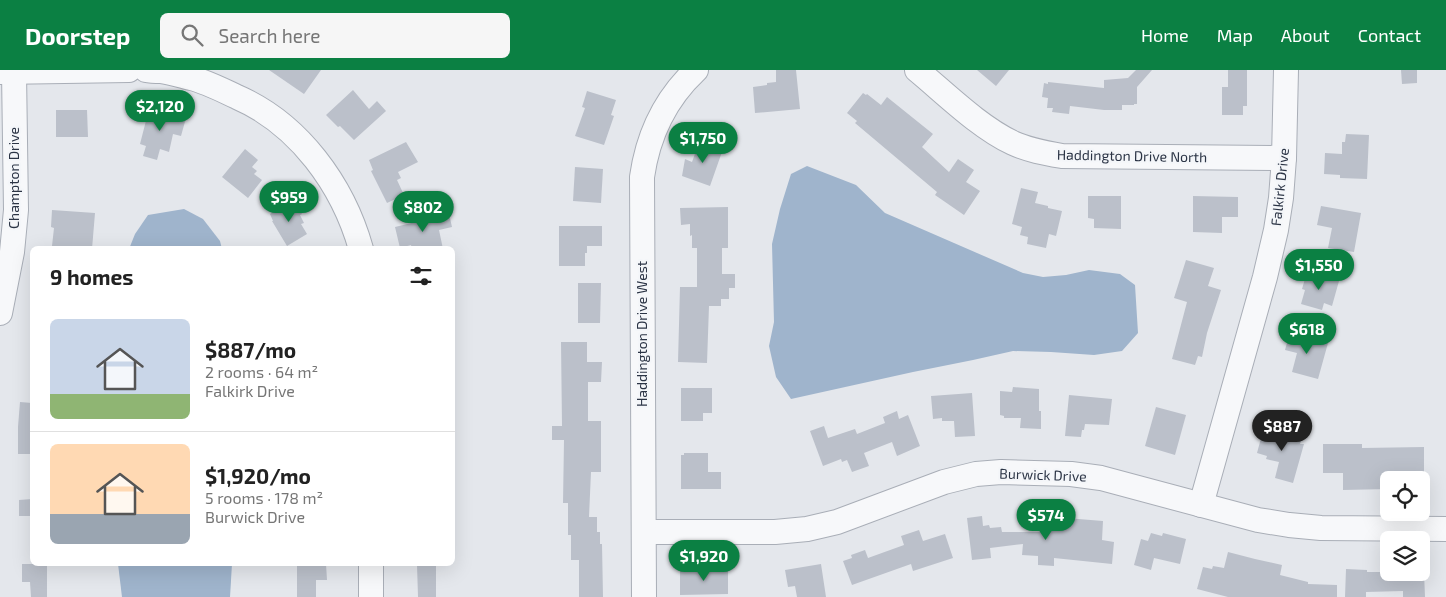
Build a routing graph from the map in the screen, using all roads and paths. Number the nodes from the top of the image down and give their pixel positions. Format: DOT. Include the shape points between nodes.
graph roads {
  1 [pos="129,70"];
  2 [pos="146,70"];
  3 [pos="917,70"];
  4 [pos="1286,70"];
  5 [pos="7,72"];
  6 [pos="689,76"];
  7 [pos="1284,158"];
  8 [pos="361,246"];
  9 [pos="0,313"];
  10 [pos="1201,505"];
  11 [pos="1446,530"];
  12 [pos="644,532"];
  13 [pos="371,566"];
  14 [pos="371,597"];
  15 [pos="644,597"];
  1 -- 5 [label="street"];
  2 -- 8 [label="street" via="192,78 222,89 277,121 317,160 331,180 343,200"];
  3 -- 7 [label="street, Haddington Drive North" via="992,132 1037,152 1062,156"];
  4 -- 7 [label="street, Falkirk Drive"];
  5 -- 9 [label="street, Champton Drive" via="16,210"];
  6 -- 12 [label="street, Haddington Drive West" via="657,122 648,145 642,177"];
  7 -- 10 [label="street, Falkirk Drive" via="1281,198 1267,269"];
  10 -- 11 [label="street, Burwick Drive" via="1289,525"];
  10 -- 12 [label="street, Burwick Drive" via="1102,478 1001,472 944,482 845,519 807,529"];
  12 -- 15 [label="street, Haddington Drive West"];
  13 -- 14 [label="street"];
}
